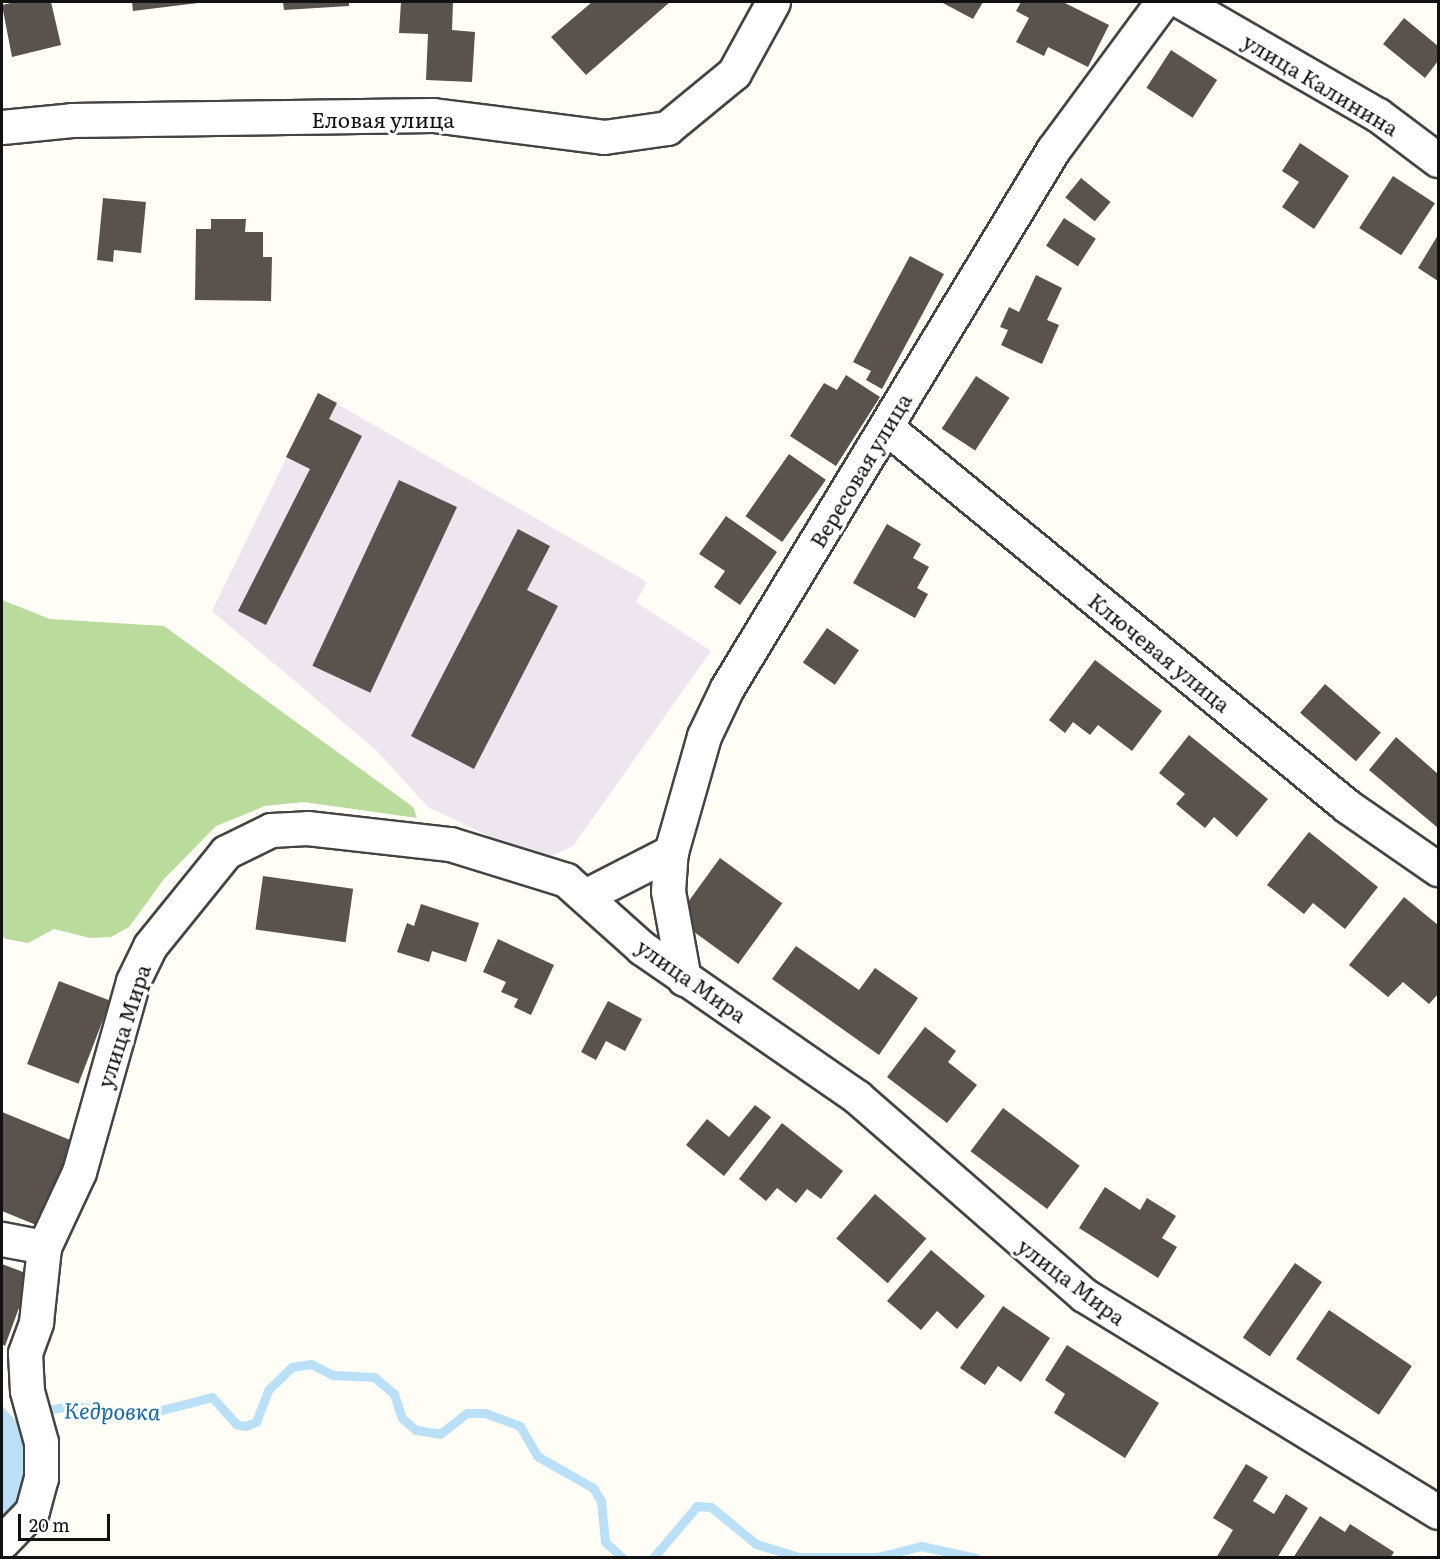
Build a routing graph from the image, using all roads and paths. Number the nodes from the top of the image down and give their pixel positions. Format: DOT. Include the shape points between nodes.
graph roads {
  1 [pos="772,2"];
  2 [pos="1162,2"];
  3 [pos="1195,5"];
  4 [pos="2,127"];
  5 [pos="1438,160"];
  6 [pos="886,427"];
  7 [pos="671,852"];
  8 [pos="1438,869"];
  9 [pos="585,896"];
  10 [pos="684,979"];
  11 [pos="2,1239"];
  12 [pos="44,1247"];
  13 [pos="1438,1512"];
  14 [pos="2,1542"];
  1 -- 4 [label="street, Еловая улица" via="734,74 667,128 604,137 433,115 72,120"];
  2 -- 6 [label="street, Вересовая улица" via="1053,150"];
  3 -- 5 [label="street, улица Калинина" via="1378,116"];
  6 -- 7 [label="street, Вересовая улица" via="727,688 704,736"];
  6 -- 8 [label="street, Ключевая улица" via="1347,806"];
  7 -- 9 [label="street"];
  7 -- 10 [label="street, Вересовая улица" via="668,891"];
  9 -- 10 [label="street, улица Мира"];
  9 -- 12 [label="street, улица Мира" via="566,880 450,844 357,832 271,830 226,852 150,946 133,981 79,1172"];
  10 -- 13 [label="street, улица Мира" via="824,1071 1084,1295"];
  11 -- 12 [label="street"];
  12 -- 14 [label="street, улица Мира" via="36,1322 25,1353 27,1391 41,1442 41,1478 32,1511"];
}
